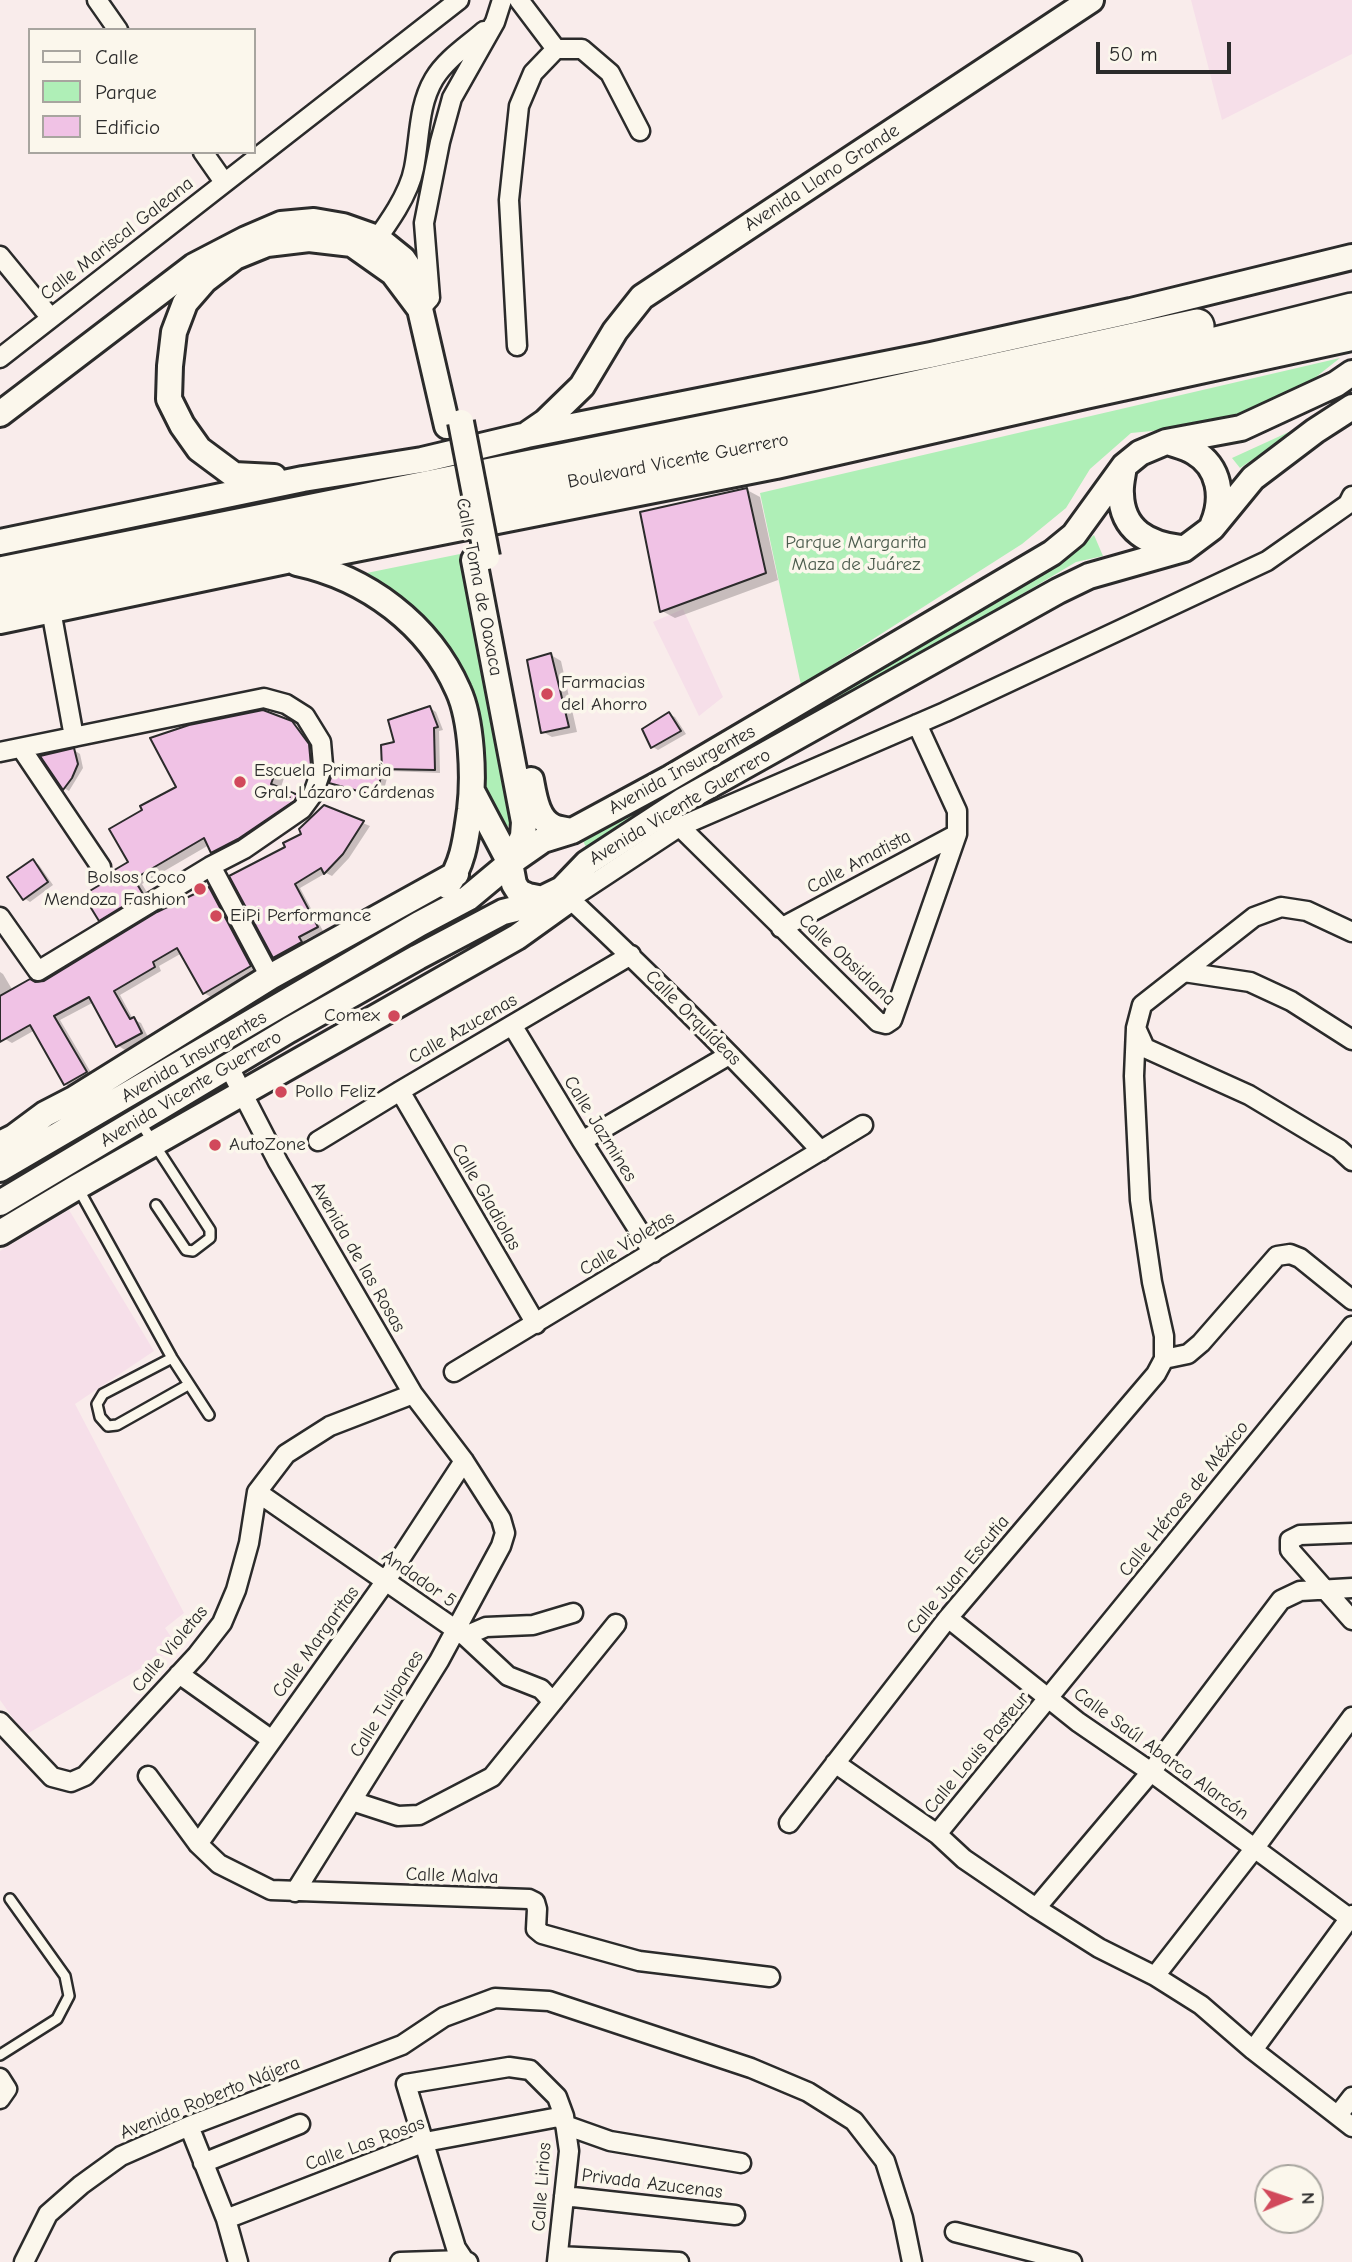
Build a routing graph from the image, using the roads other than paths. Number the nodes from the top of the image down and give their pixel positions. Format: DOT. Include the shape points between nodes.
graph roads {
  1 [pos="97,0"];
  2 [pos="459,0"];
  3 [pos="502,0"];
  4 [pos="519,0"];
  5 [pos="1091,0"];
  6 [pos="495,22"];
  7 [pos="117,28"];
  8 [pos="556,49"];
  9 [pos="640,131"];
  10 [pos="204,154"];
  11 [pos="224,182"];
  12 [pos="372,246"];
  13 [pos="0,256"];
  14 [pos="1352,257"];
  15 [pos="1352,286"];
  16 [pos="425,303"];
  17 [pos="1352,310"];
  18 [pos="50,317"];
  19 [pos="1352,338"];
  20 [pos="517,346"];
  21 [pos="0,358"];
  22 [pos="1349,384"];
  23 [pos="582,386"];
  24 [pos="1085,396"];
  25 [pos="985,398"];
  26 [pos="1352,407"];
  27 [pos="0,414"];
  28 [pos="597,422"];
  29 [pos="527,435"];
  30 [pos="1166,442"];
  31 [pos="1124,466"];
  32 [pos="303,479"];
  33 [pos="1351,504"];
  34 [pos="1212,528"];
  35 [pos="0,542"];
  36 [pos="1184,549"];
  37 [pos="481,559"];
  38 [pos="286,561"];
  39 [pos="0,574"];
  40 [pos="0,598"];
  41 [pos="51,610"];
  42 [pos="0,621"];
  43 [pos="917,724"];
  44 [pos="74,737"];
  45 [pos="21,748"];
  46 [pos="0,752"];
  47 [pos="472,791"];
  48 [pos="673,819"];
  49 [pos="572,831"];
  50 [pos="957,834"];
  51 [pos="510,863"];
  52 [pos="211,866"];
  53 [pos="101,867"];
  54 [pos="456,874"];
  55 [pos="558,896"];
  56 [pos="0,917"];
  57 [pos="419,924"];
  58 [pos="781,928"];
  59 [pos="1352,932"];
  60 [pos="6,939"];
  61 [pos="631,955"];
  62 [pos="1184,972"];
  63 [pos="270,977"];
  64 [pos="512,1025"];
  65 [pos="1136,1028"];
  66 [pos="1352,1040"];
  67 [pos="729,1055"];
  68 [pos="229,1066"];
  69 [pos="177,1067"];
  70 [pos="189,1090"];
  71 [pos="400,1091"];
  72 [pos="243,1093"];
  73 [pos="139,1121"];
  74 [pos="863,1125"];
  75 [pos="61,1135"];
  76 [pos="7,1140"];
  77 [pos="318,1141"];
  78 [pos="582,1141"];
  79 [pos="154,1143"];
  80 [pos="821,1151"];
  81 [pos="1352,1161"];
  82 [pos="63,1166"];
  83 [pos="0,1169"];
  84 [pos="77,1187"];
  85 [pos="0,1203"];
  86 [pos="156,1205"];
  87 [pos="0,1233"];
  88 [pos="653,1253"];
  89 [pos="1352,1300"];
  90 [pos="536,1324"];
  91 [pos="1352,1326"];
  92 [pos="172,1358"];
  93 [pos="1164,1359"];
  94 [pos="454,1372"];
  95 [pos="188,1385"];
  96 [pos="413,1394"];
  97 [pos="209,1415"];
  98 [pos="464,1461"];
  99 [pos="257,1492"];
  100 [pos="505,1533"];
  101 [pos="1352,1533"];
  102 [pos="385,1582"];
  103 [pos="1352,1588"];
  104 [pos="1324,1590"];
  105 [pos="573,1613"];
  106 [pos="948,1618"];
  107 [pos="1352,1620"];
  108 [pos="616,1624"];
  109 [pos="460,1633"];
  110 [pos="179,1674"];
  111 [pos="1049,1699"];
  112 [pos="553,1702"];
  113 [pos="1352,1717"];
  114 [pos="0,1722"];
  115 [pos="272,1740"];
  116 [pos="835,1763"];
  117 [pos="1151,1772"];
  118 [pos="148,1776"];
  119 [pos="352,1801"];
  120 [pos="789,1823"];
  121 [pos="937,1834"];
  122 [pos="198,1844"];
  123 [pos="1254,1849"];
  124 [pos="295,1892"];
  125 [pos="10,1899"];
  126 [pos="1036,1908"];
  127 [pos="1351,1918"];
  128 [pos="1155,1976"];
  129 [pos="770,1977"];
  130 [pos="1253,2050"];
  131 [pos="0,2055"];
  132 [pos="0,2078"];
  133 [pos="1352,2097"];
  134 [pos="0,2099"];
  135 [pos="565,2120"];
  136 [pos="1345,2121"];
  137 [pos="300,2124"];
  138 [pos="189,2126"];
  139 [pos="425,2142"];
  140 [pos="203,2163"];
  141 [pos="741,2163"];
  142 [pos="564,2196"];
  143 [pos="735,2215"];
  144 [pos="226,2219"];
  145 [pos="955,2232"];
  146 [pos="557,2259"];
  147 [pos="466,2261"];
  148 [pos="24,2262"];
  149 [pos="238,2262"];
  150 [pos="400,2262"];
  151 [pos="679,2262"];
  152 [pos="912,2262"];
  153 [pos="1072,2262"];
  1 -- 7 [label="street"];
  2 -- 11 [label="street, Calle Mariscal Galeana"];
  3 -- 6 [label="street, Calle Toma de Oaxaca"];
  4 -- 8 [label="street"];
  5 -- 23 [label="main road, Avenida Llano Grande" via="642,297"];
  6 -- 12 [label="street" via="435,79 425,99 414,169 393,216"];
  6 -- 16 [label="street, Calle Toma de Oaxaca" via="452,98 440,142 424,223"];
  8 -- 9 [label="street" via="582,49 610,73"];
  8 -- 20 [label="street" via="533,73 519,106 509,200"];
  10 -- 11 [label="street"];
  11 -- 18 [label="street, Calle Mariscal Galeana"];
  12 -- 16 [label="main road, Calle Toma de Oaxaca"];
  12 -- 27 [label="main road, Calle Toma de Oaxaca" via="343,226 314,221 281,224 246,239 194,266"];
  12 -- 32 [label="main road, Calle Toma de Oaxaca" via="309,239 267,244 235,257 185,303 174,331 169,399 199,449 234,475"];
  13 -- 18 [label="street"];
  14 -- 28 [label="main road" via="931,355"];
  15 -- 39 [label="highway, Boulevard Vicente Guerrero" via="1261,311 819,409"];
  16 -- 37 [label="main road, Calle Toma de Oaxaca"];
  17 -- 25 [label="highway, Boulevard Vicente Guerrero"];
  18 -- 21 [label="street, Calle Mariscal Galeana"];
  19 -- 24 [label="main road, Boulevard Vicente Guerrero"];
  22 -- 30 [label="main road, Avenida Insurgentes" via="1241,428"];
  23 -- 28 [label="main road"];
  23 -- 29 [label="main road, Avenida Llano Grande"];
  24 -- 25 [label="highway"];
  24 -- 38 [label="main road, Boulevard Vicente Guerrero" via="776,466"];
  25 -- 40 [label="highway, Boulevard Vicente Guerrero"];
  26 -- 34 [label="main road, Avenida Vicente Guerrero" via="1253,478"];
  28 -- 29 [label="main road"];
  29 -- 32 [label="main road" via="422,460"];
  30 -- 31 [label="main road, Avenida Insurgentes"];
  30 -- 34 [label="main road" via="1193,451 1208,463 1220,497"];
  31 -- 36 [label="main road" via="1121,496 1136,531 1159,545"];
  31 -- 49 [label="main road, Avenida Insurgentes" via="1074,535 1052,553"];
  32 -- 35 [label="main road"];
  33 -- 43 [label="street" via="1267,561"];
  34 -- 36 [label="main road, Avenida Vicente Guerrero"];
  36 -- 48 [label="main road, Avenida Vicente Guerrero" via="1089,576 1058,591"];
  37 -- 49 [label="main road, Calle Toma de Oaxaca" via="536,805 552,827"];
  37 -- 51 [label="main road, Calle Toma de Oaxaca" via="524,822 523,836"];
  38 -- 41 [label="main road, Boulevard Vicente Guerrero"];
  38 -- 47 [label="main road" via="323,569 360,586 404,614 435,651 459,691 470,740"];
  41 -- 42 [label="main road, Boulevard Vicente Guerrero"];
  41 -- 44 [label="street"];
  43 -- 48 [label="street"];
  43 -- 50 [label="street" via="957,811"];
  44 -- 45 [label="street"];
  44 -- 52 [label="street" via="264,698 305,716 321,741 323,765 313,794 302,809"];
  45 -- 46 [label="street"];
  45 -- 53 [label="street"];
  47 -- 51 [label="main road"];
  47 -- 54 [label="main road"];
  48 -- 55 [label="main road, Avenida Vicente Guerrero" via="587,863"];
  48 -- 58 [label="street, Calle Obsidiana"];
  49 -- 51 [label="main road, Avenida Insurgentes" via="543,840"];
  50 -- 58 [label="street, Calle Amatista"];
  50 -- 58 [label="street, Calle Obsidiana" via="892,1020 886,1024 878,1022"];
  51 -- 55 [label="main road" via="519,892"];
  51 -- 57 [label="main road, Avenida Insurgentes" via="468,898"];
  52 -- 60 [label="street" via="37,971"];
  52 -- 63 [label="street"];
  54 -- 57 [label="main road"];
  54 -- 63 [label="main road"];
  55 -- 61 [label="street, Calle Orquídeas"];
  55 -- 68 [label="main road, Avenida Vicente Guerrero" via="503,912 454,937"];
  55 -- 72 [label="main road" via="517,937"];
  56 -- 60 [label="street"];
  57 -- 69 [label="main road, Avenida Insurgentes"];
  59 -- 62 [label="street" via="1307,911 1281,907 1254,917"];
  61 -- 64 [label="street, Calle Azucenas"];
  61 -- 67 [label="street, Calle Orquídeas"];
  62 -- 65 [label="street" via="1142,1005"];
  62 -- 66 [label="street" via="1250,982 1291,1001"];
  63 -- 76 [label="main road"];
  64 -- 71 [label="street, Calle Azucenas"];
  64 -- 78 [label="street, Calle Jazmines"];
  65 -- 81 [label="street" via="1145,1048 1249,1095"];
  65 -- 93 [label="street" via="1140,1200"];
  67 -- 78 [label="street"];
  67 -- 80 [label="street, Calle Orquídeas"];
  68 -- 70 [label="main road, Avenida Vicente Guerrero"];
  68 -- 72 [label="street, Avenida de las Rosas"];
  69 -- 70 [label="main road"];
  69 -- 75 [label="main road, Avenida Insurgentes"];
  70 -- 73 [label="main road, Avenida Vicente Guerrero"];
  71 -- 77 [label="street, Calle Azucenas"];
  71 -- 90 [label="street, Calle Gladiolas"];
  72 -- 79 [label="main road"];
  72 -- 96 [label="street, Avenida de las Rosas"];
  73 -- 79 [label="lane"];
  73 -- 82 [label="main road, Avenida Vicente Guerrero"];
  74 -- 80 [label="street, Calle Violetas"];
  75 -- 76 [label="main road"];
  75 -- 83 [label="main road, Avenida Insurgentes"];
  78 -- 88 [label="street, Calle Jazmines"];
  79 -- 84 [label="main road"];
  79 -- 86 [label="lane" via="210,1238 193,1251 186,1250"];
  80 -- 88 [label="street, Calle Violetas"];
  82 -- 84 [label="lane"];
  82 -- 85 [label="main road, Avenida Vicente Guerrero"];
  84 -- 87 [label="main road"];
  84 -- 92 [label="lane"];
  88 -- 90 [label="street, Calle Violetas"];
  89 -- 93 [label="street" via="1300,1258 1278,1256 1201,1343 1188,1354"];
  90 -- 94 [label="street, Calle Violetas"];
  91 -- 111 [label="street, Calle Héroes de México"];
  92 -- 95 [label="lane"];
  92 -- 95 [label="lane" via="103,1394 97,1404 100,1417 108,1426 117,1425"];
  93 -- 106 [label="street, Calle Juan Escutia"];
  95 -- 97 [label="lane"];
  96 -- 98 [label="street, Avenida de las Rosas"];
  96 -- 99 [label="street, Calle Violetas" via="330,1426 286,1454"];
  98 -- 100 [label="street, Avenida de las Rosas"];
  98 -- 102 [label="street, Calle Margaritas"];
  99 -- 102 [label="street, Andador 5"];
  99 -- 110 [label="street, Calle Violetas" via="249,1543 222,1623"];
  100 -- 109 [label="street, Calle Tulipanes"];
  101 -- 104 [label="street" via="1300,1535 1290,1540 1290,1549"];
  102 -- 109 [label="street, Andador 5"];
  102 -- 115 [label="street, Calle Margaritas"];
  103 -- 104 [label="street"];
  104 -- 107 [label="street"];
  104 -- 117 [label="street" via="1300,1591 1281,1600"];
  105 -- 109 [label="street" via="533,1625"];
  106 -- 111 [label="street, Calle Saúl Abarca Alarcón"];
  106 -- 116 [label="street, Calle Juan Escutia"];
  108 -- 112 [label="street"];
  109 -- 112 [label="street, Andador 5" via="508,1676 541,1689"];
  109 -- 119 [label="street, Calle Tulipanes"];
  110 -- 114 [label="street, Calle Violetas" via="85,1776 71,1782 52,1777"];
  110 -- 115 [label="street"];
  111 -- 117 [label="street, Calle Saúl Abarca Alarcón"];
  111 -- 121 [label="street, Calle Louis Pasteur"];
  112 -- 119 [label="street" via="492,1777 419,1815 398,1816"];
  113 -- 123 [label="street"];
  115 -- 122 [label="street, Calle Margaritas"];
  116 -- 120 [label="street, Calle Juan Escutia"];
  116 -- 121 [label="street"];
  117 -- 123 [label="street, Calle Saúl Abarca Alarcón"];
  117 -- 126 [label="street"];
  118 -- 122 [label="street, Calle Malva"];
  119 -- 124 [label="street, Calle Tulipanes"];
  121 -- 126 [label="street" via="964,1859"];
  122 -- 124 [label="street, Calle Malva" via="219,1864 271,1890"];
  123 -- 127 [label="street, Calle Saúl Abarca Alarcón"];
  123 -- 128 [label="street"];
  124 -- 129 [label="street, Calle Malva" via="529,1899 535,1902 536,1929 542,1934 639,1961"];
  125 -- 131 [label="lane" via="65,1976 69,1996 57,2019"];
  126 -- 128 [label="street"];
  127 -- 130 [label="street"];
  128 -- 130 [label="street" via="1201,2005"];
  130 -- 136 [label="street"];
  132 -- 134 [label="street" via="6,2089"];
  133 -- 136 [label="street"];
  135 -- 139 [label="street, Calle Las Rosas"];
  135 -- 139 [label="street" via="557,2097 530,2070 509,2067 407,2084"];
  135 -- 141 [label="street" via="597,2137 627,2145"];
  135 -- 142 [label="street, Calle Lirios" via="569,2151"];
  137 -- 140 [label="street"];
  138 -- 140 [label="street"];
  138 -- 148 [label="street, Avenida Roberto Nájera" via="121,2156 80,2185 48,2214"];
  138 -- 152 [label="street, Avenida Roberto Nájera" via="402,2045 447,2016 495,1998 549,2001 751,2068 808,2092 854,2120 885,2161"];
  139 -- 144 [label="street, Calle Las Rosas"];
  139 -- 147 [label="street" via="456,2248"];
  140 -- 144 [label="street"];
  142 -- 143 [label="street, Privada Azucenas"];
  142 -- 146 [label="street, Calle Lirios"];
  144 -- 149 [label="street"];
  145 -- 153 [label="street"];
  146 -- 151 [label="street"];
  147 -- 150 [label="street"];
}
